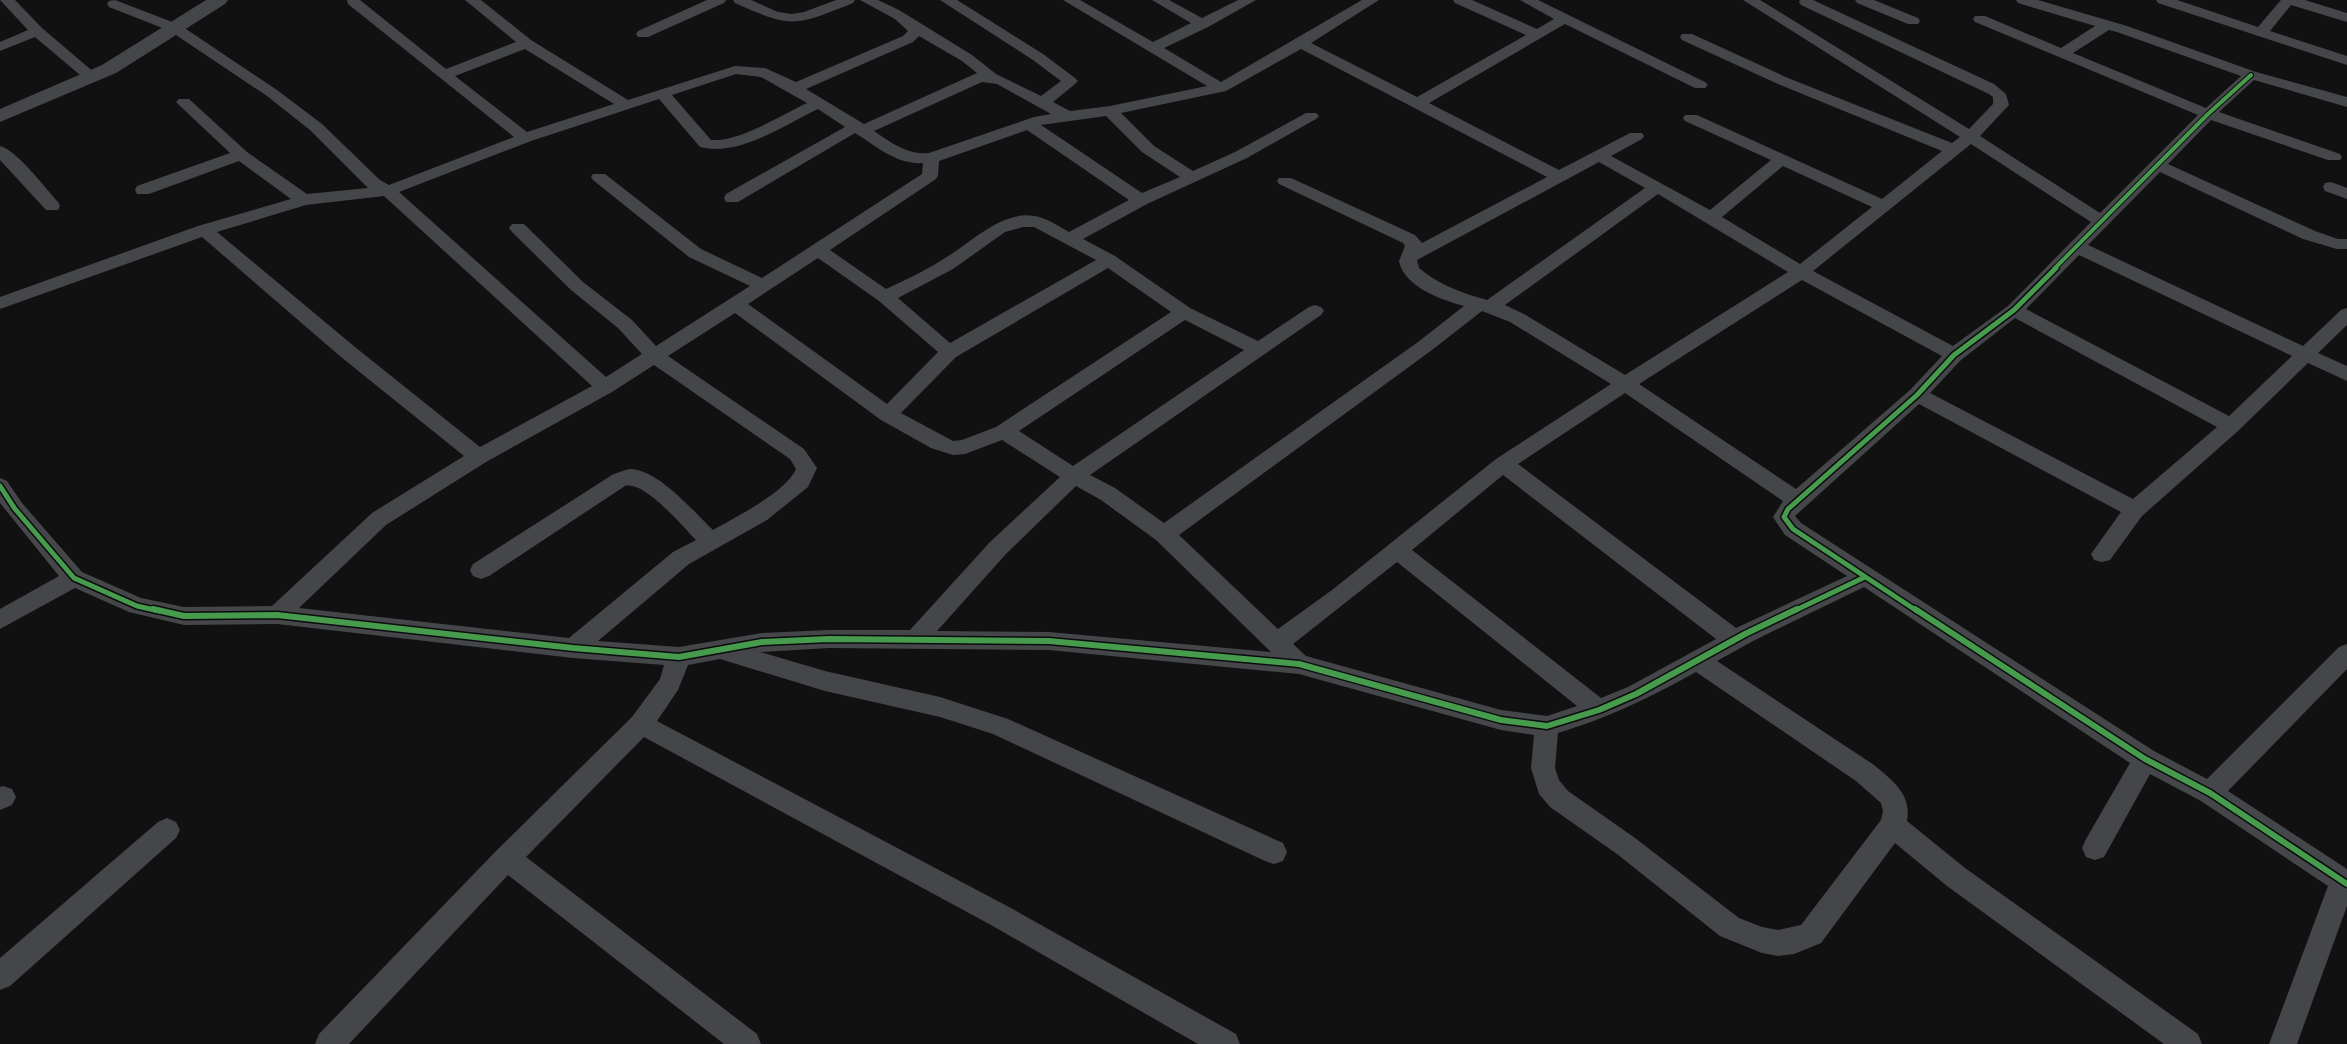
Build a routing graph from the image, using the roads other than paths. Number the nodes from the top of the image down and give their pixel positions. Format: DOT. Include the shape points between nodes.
graph roads {
  1 [pos="7,0"];
  2 [pos="219,0"];
  3 [pos="472,0"];
  4 [pos="719,0"];
  5 [pos="740,0"];
  6 [pos="848,0"];
  7 [pos="867,0"];
  8 [pos="947,0"];
  9 [pos="1070,0"];
  10 [pos="1159,0"];
  11 [pos="1250,0"];
  12 [pos="1372,0"];
  13 [pos="1460,0"];
  14 [pos="1750,0"];
  15 [pos="1862,0"];
  16 [pos="2023,0"];
  17 [pos="2163,0"];
  18 [pos="2289,0"];
  19 [pos="353,1"];
  20 [pos="1808,1"];
  21 [pos="1539,2"];
  22 [pos="114,4"];
  23 [pos="1779,16"];
  24 [pos="2347,18"];
  25 [pos="1564,19"];
  26 [pos="1980,19"];
  27 [pos="1913,22"];
  28 [pos="1202,24"];
  29 [pos="912,25"];
  30 [pos="2106,25"];
  31 [pos="175,28"];
  32 [pos="37,31"];
  33 [pos="2261,32"];
  34 [pos="643,34"];
  35 [pos="1537,34"];
  36 [pos="1688,37"];
  37 [pos="526,43"];
  38 [pos="1301,43"];
  39 [pos="0,46"];
  40 [pos="1153,48"];
  41 [pos="2063,53"];
  42 [pos="2347,61"];
  43 [pos="444,75"];
  44 [pos="2251,75"];
  45 [pos="991,77"];
  46 [pos="91,78"];
  47 [pos="1700,85"];
  48 [pos="796,88"];
  49 [pos="1220,88"];
  50 [pos="663,94"];
  51 [pos="184,102"];
  52 [pos="2347,102"];
  53 [pos="819,103"];
  54 [pos="1042,103"];
  55 [pos="1418,103"];
  56 [pos="628,106"];
  57 [pos="1110,111"];
  58 [pos="2208,114"];
  59 [pos="0,116"];
  60 [pos="1065,116"];
  61 [pos="1311,116"];
  62 [pos="1690,118"];
  63 [pos="1029,124"];
  64 [pos="861,128"];
  65 [pos="1636,136"];
  66 [pos="1970,137"];
  67 [pos="525,138"];
  68 [pos="1954,150"];
  69 [pos="0,152"];
  70 [pos="241,155"];
  71 [pos="1599,156"];
  72 [pos="2334,157"];
  73 [pos="931,158"];
  74 [pos="1782,160"];
  75 [pos="2158,165"];
  76 [pos="599,177"];
  77 [pos="1560,177"];
  78 [pos="1193,178"];
  79 [pos="1285,180"];
  80 [pos="1657,187"];
  81 [pos="2331,187"];
  82 [pos="142,190"];
  83 [pos="388,191"];
  84 [pos="2347,194"];
  85 [pos="732,198"];
  86 [pos="304,200"];
  87 [pos="1141,200"];
  88 [pos="52,206"];
  89 [pos="1884,206"];
  90 [pos="1711,218"];
  91 [pos="2102,222"];
  92 [pos="518,228"];
  93 [pos="204,230"];
  94 [pos="1070,239"];
  95 [pos="2347,244"];
  96 [pos="2077,247"];
  97 [pos="819,250"];
  98 [pos="1411,256"];
  99 [pos="1109,260"];
  100 [pos="1802,272"];
  101 [pos="765,286"];
  102 [pos="885,297"];
  103 [pos="0,303"];
  104 [pos="735,304"];
  105 [pos="1484,305"];
  106 [pos="2014,310"];
  107 [pos="1315,311"];
  108 [pos="1184,312"];
  109 [pos="2347,315"];
  110 [pos="1258,349"];
  111 [pos="949,352"];
  112 [pos="2306,353"];
  113 [pos="1954,355"];
  114 [pos="655,356"];
  115 [pos="2347,374"];
  116 [pos="1625,384"];
  117 [pos="605,387"];
  118 [pos="1918,395"];
  119 [pos="888,415"];
  120 [pos="2231,426"];
  121 [pos="1002,433"];
  122 [pos="479,457"];
  123 [pos="1503,464"];
  124 [pos="1075,475"];
  125 [pos="0,486"];
  126 [pos="1798,501"];
  127 [pos="2135,510"];
  128 [pos="8,513"];
  129 [pos="1164,534"];
  130 [pos="712,541"];
  131 [pos="1396,550"];
  132 [pos="2102,554"];
  133 [pos="481,570"];
  134 [pos="1864,577"];
  135 [pos="74,578"];
  136 [pos="277,615"];
  137 [pos="0,620"];
  138 [pos="915,640"];
  139 [pos="1735,640"];
  140 [pos="1277,643"];
  141 [pos="573,648"];
  142 [pos="719,650"];
  143 [pos="2347,654"];
  144 [pos="679,657"];
  145 [pos="1698,661"];
  146 [pos="1298,664"];
  147 [pos="1599,710"];
  148 [pos="641,724"];
  149 [pos="1548,726"];
  150 [pos="2146,759"];
  151 [pos="2210,793"];
  152 [pos="1893,824"];
  153 [pos="167,830"];
  154 [pos="2095,848"];
  155 [pos="1274,852"];
  156 [pos="507,858"];
  157 [pos="2345,883"];
  158 [pos="0,976"];
  159 [pos="738,1042"];
  160 [pos="329,1044"];
  161 [pos="1226,1044"];
  162 [pos="2188,1044"];
  163 [pos="2283,1044"];
  1 -- 32 [label="street"];
  2 -- 31 [label="street"];
  3 -- 37 [label="street"];
  4 -- 34 [label="street"];
  5 -- 6 [label="street" via="785,18 800,17"];
  7 -- 29 [label="street"];
  8 -- 54 [label="street" via="1070,81"];
  9 -- 40 [label="street"];
  10 -- 28 [label="street"];
  11 -- 28 [label="street"];
  12 -- 38 [label="street"];
  13 -- 35 [label="street"];
  14 -- 23 [label="street"];
  15 -- 27 [label="street"];
  16 -- 30 [label="street"];
  17 -- 33 [label="street"];
  18 -- 24 [label="street"];
  18 -- 33 [label="street"];
  19 -- 43 [label="street"];
  20 -- 23 [label="street"];
  20 -- 66 [label="street" via="1996,91 2002,105"];
  21 -- 25 [label="street"];
  22 -- 31 [label="street"];
  23 -- 66 [label="street"];
  25 -- 35 [label="street"];
  25 -- 47 [label="street"];
  26 -- 41 [label="street"];
  28 -- 40 [label="street"];
  29 -- 45 [label="street" via="967,58"];
  29 -- 48 [label="street" via="915,31 908,39"];
  30 -- 41 [label="street"];
  30 -- 44 [label="street"];
  31 -- 46 [label="street"];
  31 -- 83 [label="street" via="272,93 316,127 374,184"];
  32 -- 39 [label="street"];
  32 -- 46 [label="street"];
  33 -- 42 [label="street"];
  35 -- 55 [label="street"];
  36 -- 68 [label="street" via="1783,81"];
  37 -- 43 [label="street"];
  37 -- 56 [label="street"];
  38 -- 49 [label="street"];
  38 -- 55 [label="street"];
  40 -- 49 [label="street"];
  41 -- 58 [label="street"];
  43 -- 67 [label="street"];
  44 -- 52 [label="street"];
  44 -- 58 [label="street"];
  45 -- 54 [label="street"];
  45 -- 64 [label="street" via="980,77"];
  46 -- 59 [label="street"];
  48 -- 50 [label="street" via="751,69 736,70"];
  48 -- 53 [label="street"];
  49 -- 57 [label="street"];
  50 -- 53 [label="street" via="706,144 714,147 742,139"];
  50 -- 56 [label="street"];
  51 -- 70 [label="street"];
  53 -- 64 [label="street"];
  54 -- 60 [label="street"];
  55 -- 77 [label="street"];
  56 -- 67 [label="street"];
  57 -- 60 [label="street"];
  57 -- 78 [label="street" via="1148,149"];
  58 -- 72 [label="street"];
  58 -- 75 [label="street"];
  60 -- 63 [label="street"];
  61 -- 78 [label="street" via="1241,156"];
  62 -- 74 [label="street"];
  63 -- 73 [label="street"];
  63 -- 87 [label="street"];
  64 -- 73 [label="street" via="897,153 914,159"];
  64 -- 85 [label="street"];
  65 -- 71 [label="street"];
  66 -- 68 [label="street"];
  66 -- 91 [label="street"];
  67 -- 83 [label="street"];
  68 -- 89 [label="street"];
  69 -- 88 [label="street"];
  70 -- 82 [label="street"];
  70 -- 86 [label="street"];
  71 -- 77 [label="street"];
  71 -- 80 [label="street"];
  73 -- 97 [label="street" via="930,176"];
  74 -- 89 [label="street"];
  74 -- 90 [label="street"];
  75 -- 91 [label="street"];
  75 -- 95 [label="street" via="2309,235 2336,244"];
  76 -- 101 [label="street" via="696,253"];
  77 -- 98 [label="street"];
  78 -- 87 [label="street"];
  79 -- 98 [label="street" via="1409,239 1414,245"];
  80 -- 90 [label="street"];
  80 -- 105 [label="street"];
  81 -- 84 [label="street"];
  83 -- 86 [label="street"];
  83 -- 117 [label="street"];
  86 -- 93 [label="street"];
  87 -- 94 [label="street"];
  89 -- 100 [label="street"];
  90 -- 100 [label="street"];
  91 -- 96 [label="street"];
  92 -- 114 [label="street" via="577,286 625,324"];
  93 -- 103 [label="street"];
  93 -- 122 [label="street"];
  94 -- 99 [label="street"];
  94 -- 102 [label="street" via="1037,222 1012,223 997,229 948,265"];
  96 -- 106 [label="street"];
  96 -- 112 [label="street"];
  97 -- 101 [label="street"];
  97 -- 102 [label="street"];
  98 -- 105 [label="street" via="1408,266 1423,281 1453,297"];
  99 -- 108 [label="street"];
  99 -- 111 [label="street"];
  100 -- 113 [label="street"];
  100 -- 116 [label="street"];
  101 -- 104 [label="street"];
  102 -- 111 [label="street"];
  104 -- 114 [label="street"];
  104 -- 119 [label="street"];
  105 -- 116 [label="street" via="1512,315"];
  105 -- 129 [label="street"];
  106 -- 113 [label="street"];
  106 -- 120 [label="street"];
  107 -- 110 [label="street"];
  108 -- 110 [label="street"];
  108 -- 121 [label="street"];
  109 -- 112 [label="street"];
  110 -- 124 [label="street"];
  111 -- 119 [label="street"];
  112 -- 115 [label="street"];
  112 -- 120 [label="street"];
  113 -- 118 [label="street"];
  114 -- 117 [label="street"];
  114 -- 130 [label="street" via="797,454 806,468 801,482 760,514"];
  116 -- 123 [label="street"];
  116 -- 126 [label="street"];
  117 -- 122 [label="street"];
  118 -- 126 [label="street"];
  118 -- 127 [label="street"];
  119 -- 121 [label="street" via="953,448 965,447"];
  120 -- 127 [label="street"];
  121 -- 124 [label="street" via="1014,437 1051,463"];
  122 -- 136 [label="street" via="379,519"];
  123 -- 131 [label="street"];
  123 -- 139 [label="street"];
  124 -- 129 [label="street"];
  124 -- 138 [label="street" via="998,548"];
  125 -- 128 [label="street"];
  126 -- 134 [label="street" via="1784,513 1787,523"];
  127 -- 132 [label="street"];
  128 -- 135 [label="street"];
  129 -- 140 [label="street"];
  130 -- 133 [label="street" via="653,485 631,477 620,480"];
  130 -- 141 [label="street" via="681,558"];
  131 -- 140 [label="street"];
  131 -- 147 [label="street"];
  134 -- 139 [label="street"];
  134 -- 150 [label="street"];
  135 -- 136 [label="street" via="137,606 184,616"];
  135 -- 137 [label="street"];
  136 -- 141 [label="street"];
  138 -- 142 [label="street" via="762,642"];
  138 -- 146 [label="street" via="1049,641"];
  139 -- 145 [label="street"];
  140 -- 146 [label="street"];
  141 -- 144 [label="street"];
  142 -- 144 [label="street"];
  142 -- 155 [label="street" via="825,681 940,706 998,726"];
  143 -- 151 [label="street"];
  144 -- 148 [label="street" via="670,683"];
  145 -- 147 [label="street"];
  145 -- 152 [label="street" via="1884,788 1892,797 1896,811"];
  146 -- 149 [label="street" via="1501,720"];
  147 -- 149 [label="street"];
  148 -- 156 [label="street"];
  148 -- 161 [label="street" via="1000,916"];
  149 -- 152 [label="street" via="1543,768 1548,786 1558,798 1730,927 1762,940 1778,943 1811,934"];
  150 -- 151 [label="street"];
  150 -- 154 [label="street"];
  151 -- 157 [label="street"];
  152 -- 162 [label="street" via="1956,877"];
  153 -- 158 [label="street"];
  156 -- 159 [label="street"];
  156 -- 160 [label="street"];
  157 -- 163 [label="street"];
}
